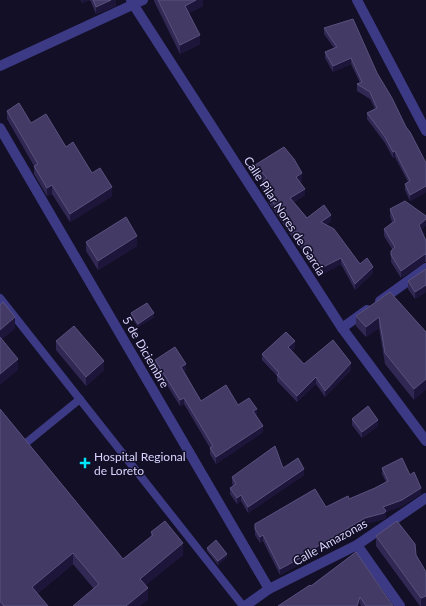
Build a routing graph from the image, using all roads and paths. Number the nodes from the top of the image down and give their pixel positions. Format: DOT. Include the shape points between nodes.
graph roads {
  1 [pos="143,0"];
  2 [pos="357,0"];
  3 [pos="132,2"];
  4 [pos="0,66"];
  5 [pos="0,128"];
  6 [pos="426,131"];
  7 [pos="426,268"];
  8 [pos="0,298"];
  9 [pos="342,328"];
  10 [pos="80,398"];
  11 [pos="426,441"];
  12 [pos="26,443"];
  13 [pos="426,498"];
  14 [pos="357,545"];
  15 [pos="269,589"];
  16 [pos="244,606"];
  17 [pos="400,606"];
  1 -- 3 [label="street"];
  2 -- 6 [label="street"];
  3 -- 4 [label="street"];
  3 -- 9 [label="street, Calle Pilar Nores de García"];
  5 -- 15 [label="street, 5 de Diciembre"];
  7 -- 9 [label="street"];
  8 -- 10 [label="lane"];
  9 -- 11 [label="street, Calle Pilar Nores de García"];
  10 -- 12 [label="lane"];
  10 -- 16 [label="lane"];
  13 -- 14 [label="street, Calle Amazonas"];
  14 -- 15 [label="street, Calle Amazonas"];
  14 -- 17 [label="street"];
  15 -- 16 [label="street, Calle Amazonas"];
}
